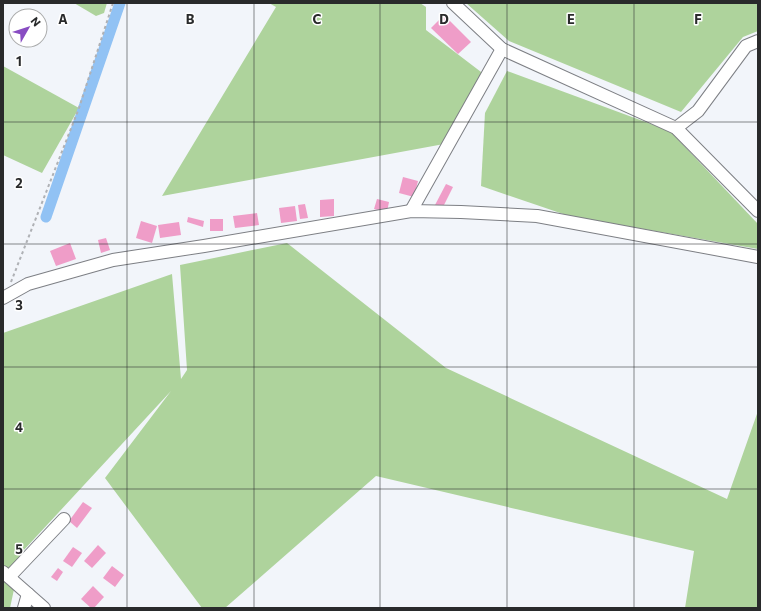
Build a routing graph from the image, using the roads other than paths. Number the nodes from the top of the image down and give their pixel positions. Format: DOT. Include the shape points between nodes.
graph roads {
  1 [pos="453,3"];
  2 [pos="758,41"];
  3 [pos="502,49"];
  4 [pos="676,128"];
  5 [pos="758,211"];
  6 [pos="411,212"];
  7 [pos="758,257"];
  8 [pos="4,298"];
  9 [pos="64,519"];
  10 [pos="6,575"];
  11 [pos="28,594"];
  12 [pos="24,608"];
  13 [pos="44,608"];
  1 -- 3 [label="street"];
  2 -- 4 [label="street" via="746,46 698,111"];
  3 -- 4 [label="street"];
  3 -- 6 [label="street"];
  4 -- 5 [label="street"];
  6 -- 7 [label="street" via="537,216"];
  6 -- 8 [label="street" via="113,260 28,284"];
  9 -- 10 [label="street"];
  10 -- 11 [label="street"];
  11 -- 12 [label="street"];
  11 -- 13 [label="street"];
}
